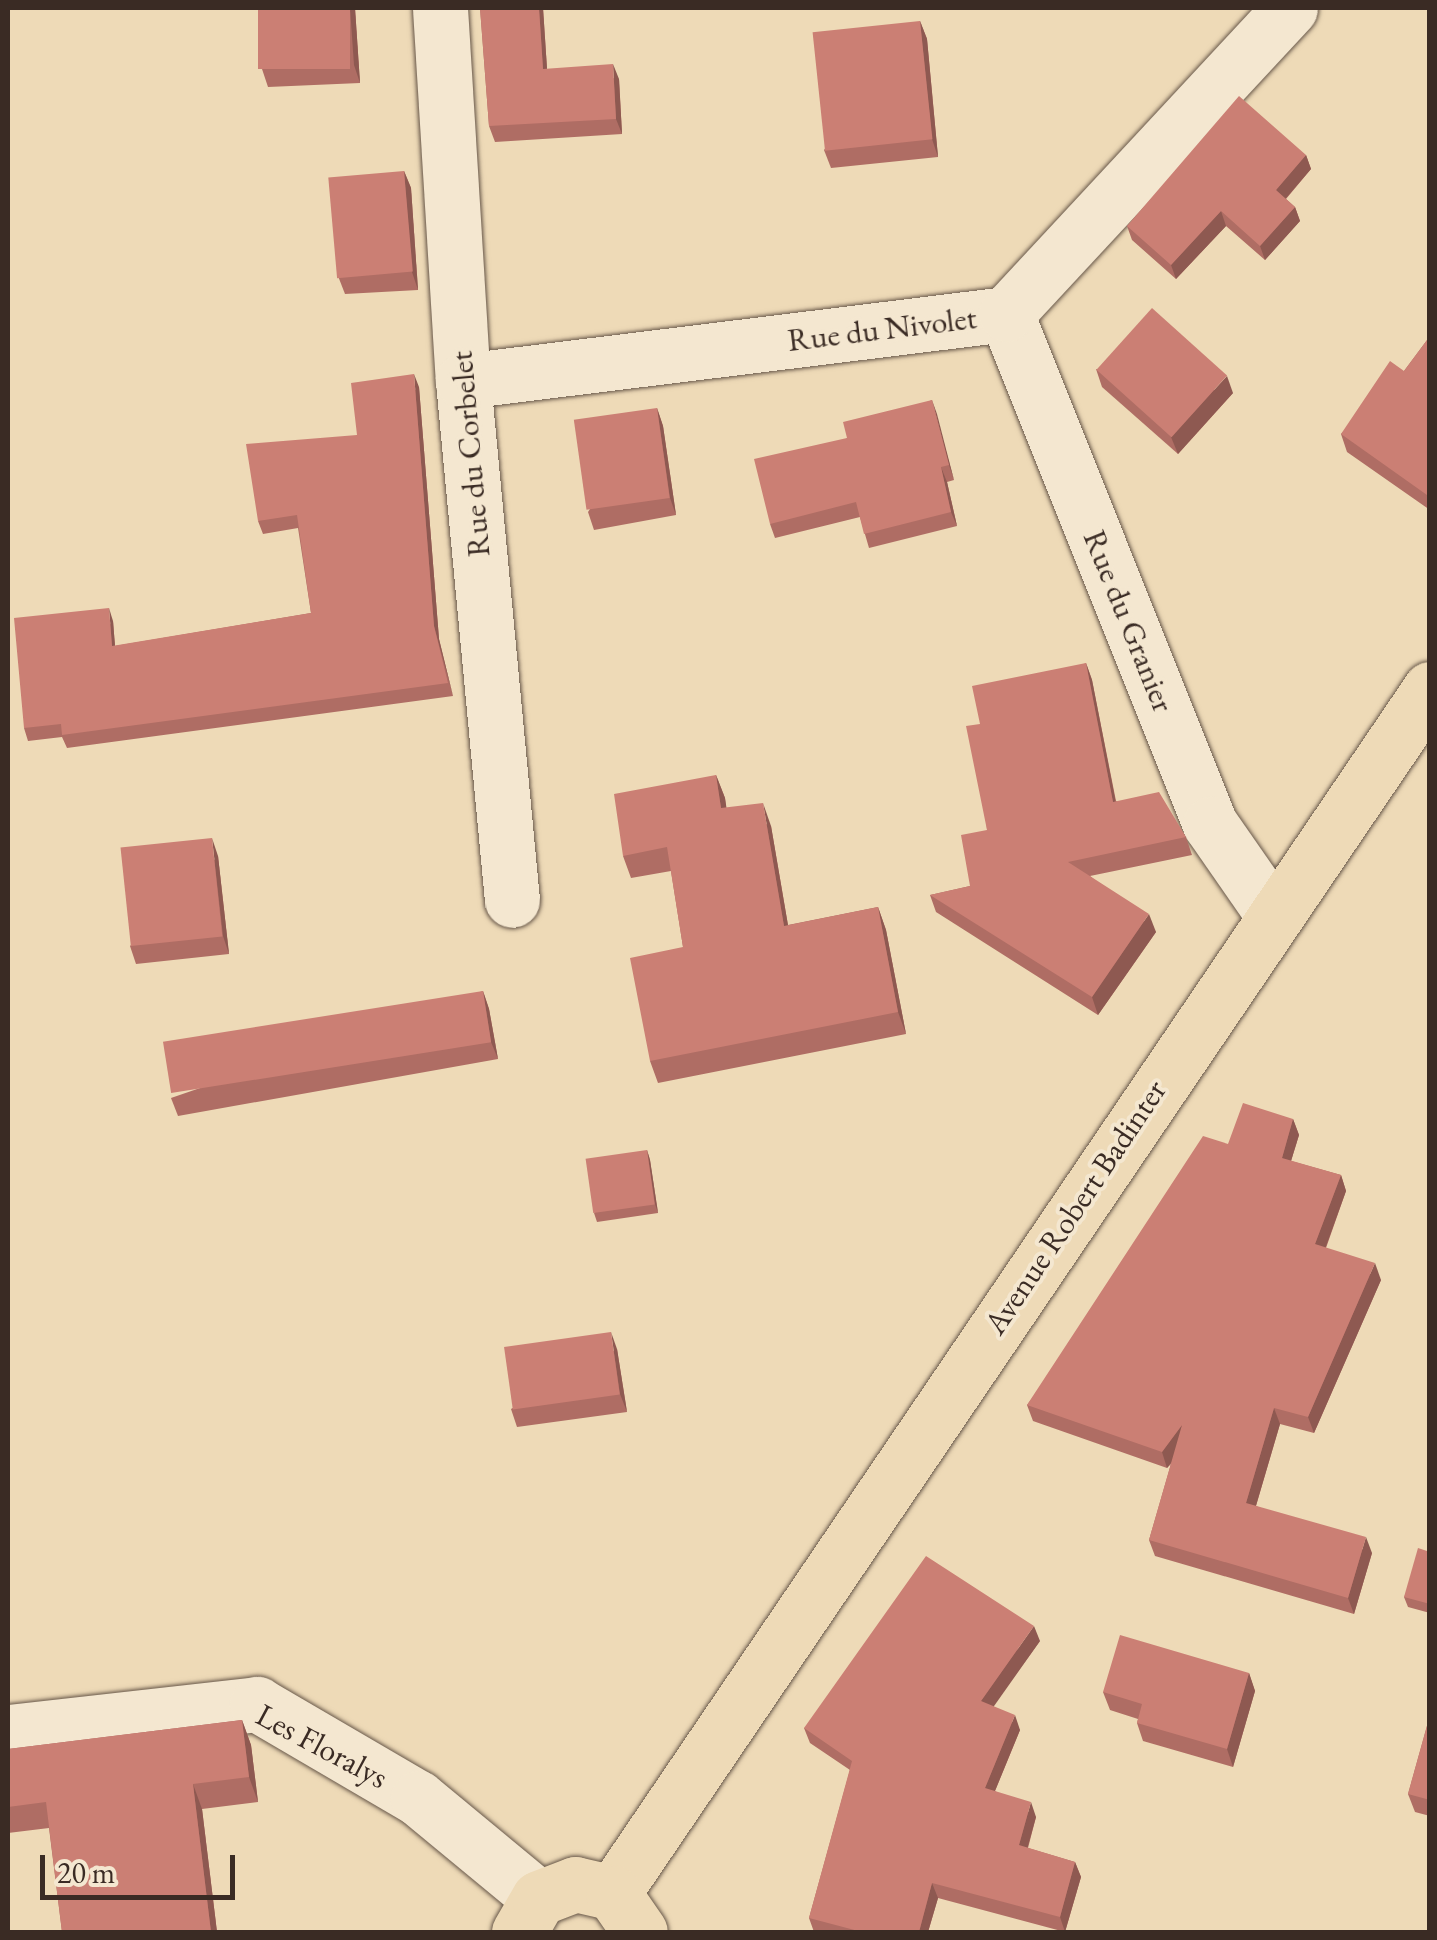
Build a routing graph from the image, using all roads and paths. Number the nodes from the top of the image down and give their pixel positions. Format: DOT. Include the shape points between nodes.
graph roads {
  1 [pos="440,8"];
  2 [pos="1290,8"];
  3 [pos="1006,314"];
  4 [pos="463,382"];
  5 [pos="1424,708"];
  6 [pos="512,900"];
  7 [pos="1274,916"];
  8 [pos="8,1732"];
  9 [pos="626,1913"];
  10 [pos="529,1915"];
  1 -- 4 [label="street, Rue du Corbelet"];
  2 -- 3 [label="street, Rue du Nivolet"];
  3 -- 4 [label="street, Rue du Nivolet"];
  3 -- 7 [label="street, Rue du Granier" via="1210,824"];
  4 -- 6 [label="street, Rue du Corbelet"];
  5 -- 7 [label="main road, Avenue Robert Badinter"];
  7 -- 9 [label="main road, Avenue Robert Badinter" via="722,1724"];
  8 -- 10 [label="street, Les Floralys" via="256,1704 418,1798"];
  9 -- 10 [label="main road" via="575,1884"];
}
